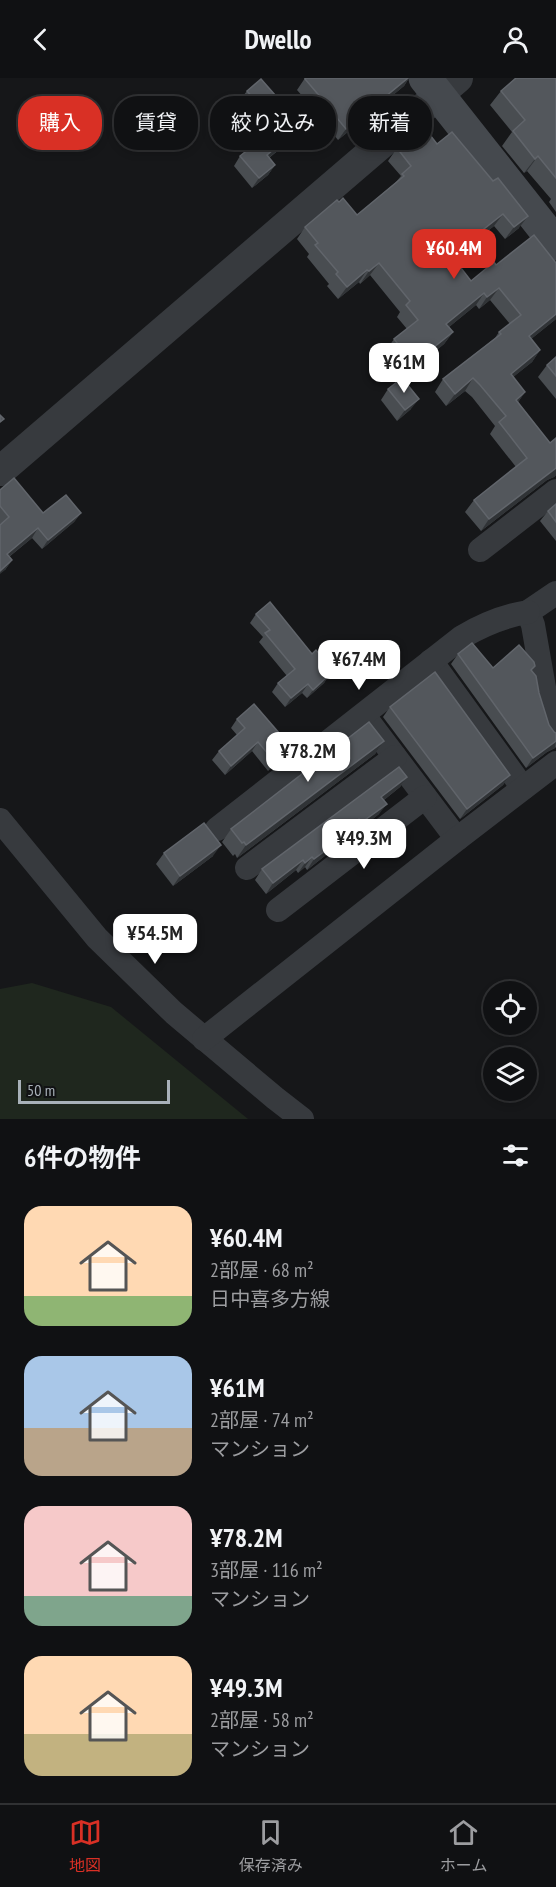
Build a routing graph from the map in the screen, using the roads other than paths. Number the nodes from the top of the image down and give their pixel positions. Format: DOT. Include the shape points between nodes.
graph roads {
  1 [pos="441,84"];
  2 [pos="556,244"];
  3 [pos="0,471"];
  4 [pos="556,491"];
  5 [pos="480,550"];
  6 [pos="556,592"];
  7 [pos="528,612"];
  8 [pos="431,661"];
  9 [pos="363,715"];
  10 [pos="556,731"];
  11 [pos="395,757"];
  12 [pos="556,764"];
  13 [pos="523,788"];
  14 [pos="425,797"];
  15 [pos="0,820"];
  16 [pos="217,829"];
  17 [pos="457,839"];
  18 [pos="247,868"];
  19 [pos="278,910"];
  20 [pos="204,1039"];
  21 [pos="302,1119"];
  1 -- 2 [label="main road"];
  1 -- 3 [label="street"];
  4 -- 5 [label="street"];
  6 -- 7 [label="street"];
  7 -- 8 [label="street" via="483,625"];
  7 -- 10 [label="street"];
  8 -- 9 [label="street"];
  8 -- 13 [label="street"];
  9 -- 11 [label="street"];
  9 -- 16 [label="street"];
  11 -- 14 [label="street"];
  11 -- 18 [label="street"];
  12 -- 13 [label="street"];
  13 -- 17 [label="street"];
  14 -- 17 [label="street"];
  14 -- 19 [label="street"];
  15 -- 20 [label="street" via="98,938"];
  17 -- 20 [label="street"];
  20 -- 21 [label="street"];
}
